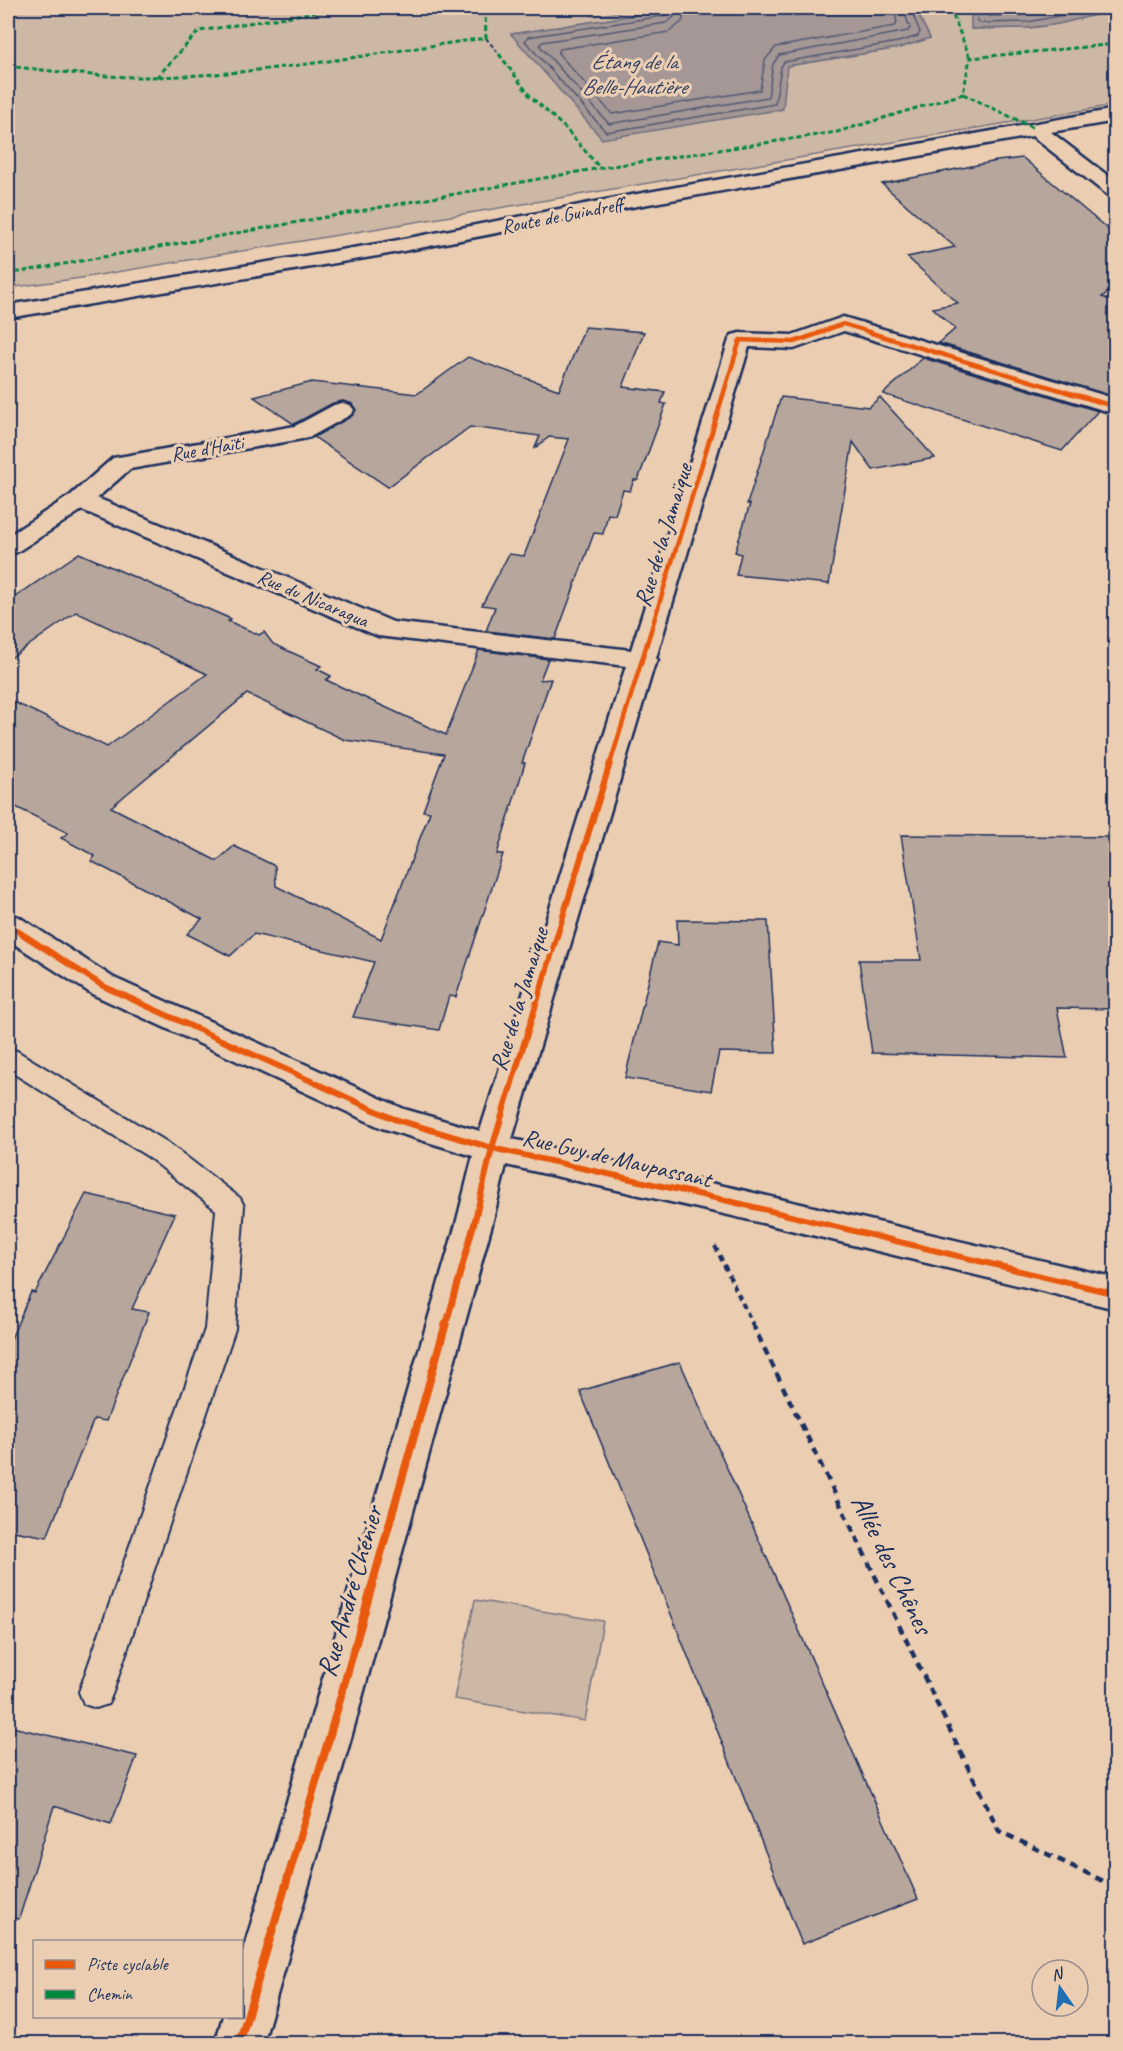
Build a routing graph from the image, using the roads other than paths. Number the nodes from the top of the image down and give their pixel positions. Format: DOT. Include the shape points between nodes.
graph roads {
  1 [pos="1116,115"];
  2 [pos="1034,128"];
  3 [pos="1116,192"];
  4 [pos="8,312"];
  5 [pos="1116,407"];
  6 [pos="342,410"];
  7 [pos="80,500"];
  8 [pos="8,547"];
  9 [pos="644,660"];
  10 [pos="8,925"];
  11 [pos="8,1058"];
  12 [pos="492,1148"];
  13 [pos="1116,1294"];
  14 [pos="96,1692"];
  15 [pos="239,2043"];
  1 -- 2 [label="street, Route de Guindreff"];
  2 -- 3 [label="street"];
  2 -- 4 [label="street, Route de Guindreff" via="383,249"];
  5 -- 9 [label="street, Rue de la Jamaïque" via="843,324 794,342 740,340"];
  6 -- 7 [label="street, Rue d'Haïti" via="302,432 122,463"];
  7 -- 8 [label="street"];
  7 -- 9 [label="street, Rue du Nicaragua" via="388,630"];
  9 -- 12 [label="street, Rue de la Jamaïque"];
  10 -- 12 [label="street, Rue Guy de Maupassant" via="103,986 394,1119"];
  11 -- 14 [label="lane" via="157,1149 230,1206 220,1329"];
  12 -- 13 [label="street, Rue Guy de Maupassant"];
  12 -- 15 [label="street, Rue André Chénier" via="474,1224"];
}
